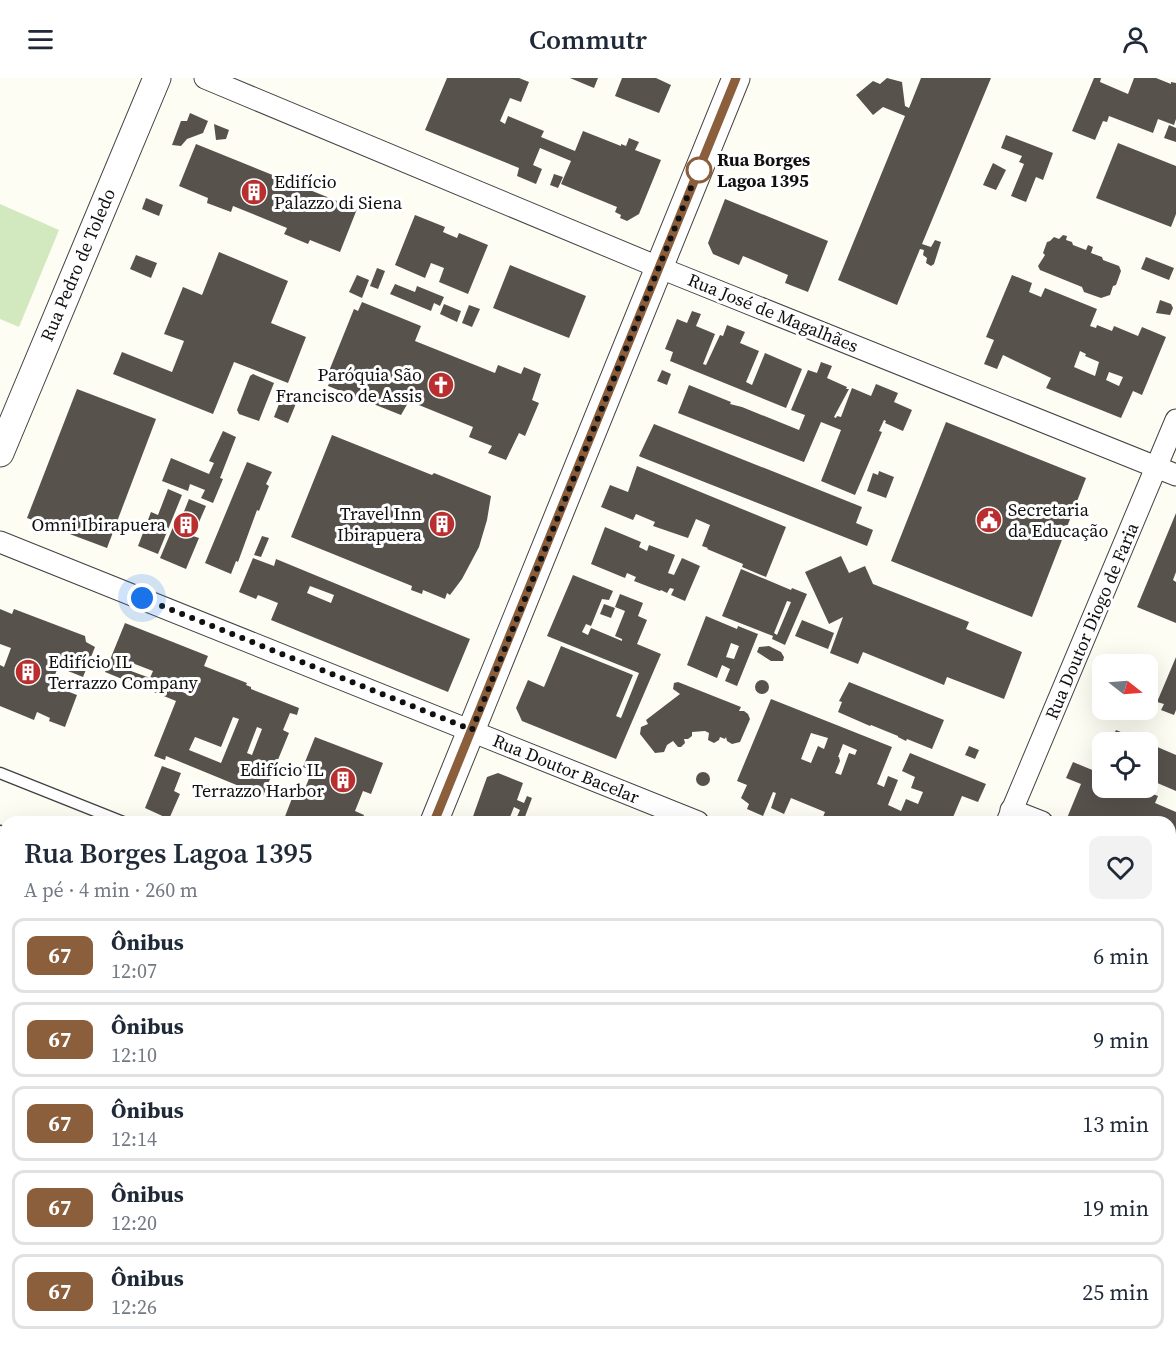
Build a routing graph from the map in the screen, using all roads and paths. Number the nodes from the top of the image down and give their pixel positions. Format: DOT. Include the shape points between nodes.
graph roads {
  1 [pos="157,78"];
  2 [pos="205,78"];
  3 [pos="736,78"];
  4 [pos="658,267"];
  5 [pos="1176,420"];
  6 [pos="0,453"];
  7 [pos="1167,471"];
  8 [pos="0,542"];
  9 [pos="472,730"];
  10 [pos="0,773"];
  11 [pos="108,816"];
  12 [pos="436,816"];
  13 [pos="683,816"];
  14 [pos="1009,816"];
  1 -- 6 [label="street, Rua Pedro de Toledo"];
  2 -- 4 [label="street, Rua José de Magalhães"];
  3 -- 4 [label="street"];
  4 -- 7 [label="street, Rua José de Magalhães"];
  4 -- 9 [label="street"];
  5 -- 7 [label="street, Rua Doutor Diogo de Faria"];
  7 -- 14 [label="street, Rua Doutor Diogo de Faria"];
  8 -- 9 [label="street, Rua Doutor Bacelar"];
  9 -- 12 [label="street"];
  9 -- 13 [label="street, Rua Doutor Bacelar"];
  10 -- 11 [label="lane"];
}
